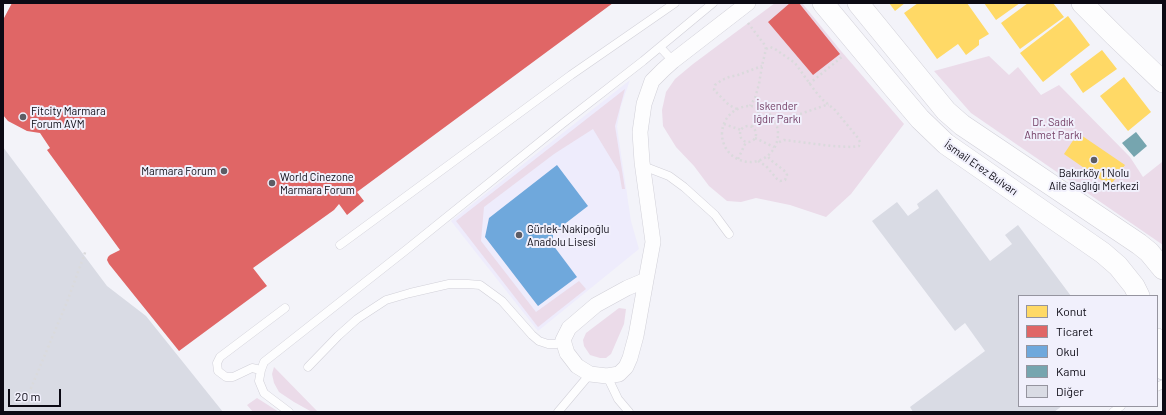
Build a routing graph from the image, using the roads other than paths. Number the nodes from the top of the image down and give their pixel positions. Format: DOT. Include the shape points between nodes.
graph roads {
  1 [pos="675,3"];
  2 [pos="713,3"];
  3 [pos="748,3"];
  4 [pos="822,3"];
  5 [pos="858,3"];
  6 [pos="1082,3"];
  7 [pos="660,47"];
  8 [pos="673,61"];
  9 [pos="1163,82"];
  10 [pos="643,166"];
  11 [pos="729,234"];
  12 [pos="340,245"];
  13 [pos="1163,270"];
  14 [pos="646,280"];
  15 [pos="1139,295"];
  16 [pos="284,308"];
  17 [pos="562,340"];
  18 [pos="1158,344"];
  19 [pos="308,367"];
  20 [pos="1163,368"];
  21 [pos="261,370"];
  22 [pos="590,374"];
  23 [pos="606,376"];
  24 [pos="289,412"];
  25 [pos="558,412"];
  26 [pos="629,412"];
  1 -- 12 [label="lane" via="571,75"];
  2 -- 7 [label="lane"];
  3 -- 8 [label="street"];
  4 -- 15 [label="street, İsmail Erez Bulvarı" via="920,119 946,144 1103,252 1118,266"];
  5 -- 13 [label="street" via="951,116 1139,244"];
  6 -- 9 [label="street"];
  7 -- 8 [label="lane"];
  7 -- 21 [label="lane" via="264,362"];
  8 -- 10 [label="street" via="652,81 644,104 640,132"];
  10 -- 11 [label="lane" via="669,176 684,187 715,215"];
  10 -- 14 [label="street" via="653,242"];
  14 -- 17 [label="street" via="596,305 569,328"];
  14 -- 23 [label="street" via="630,358 619,374"];
  16 -- 21 [label="lane" via="220,357 217,363 218,371 226,377 233,377 252,368"];
  17 -- 19 [label="lane" via="556,344 539,341 502,301 480,285 450,284 386,300 357,319"];
  17 -- 22 [label="street" via="567,353 577,366"];
  18 -- 20 [label="street"];
  21 -- 24 [label="lane" via="259,381 264,393"];
  22 -- 23 [label="street"];
  22 -- 25 [label="lane"];
  23 -- 26 [label="lane" via="618,399"];
}
